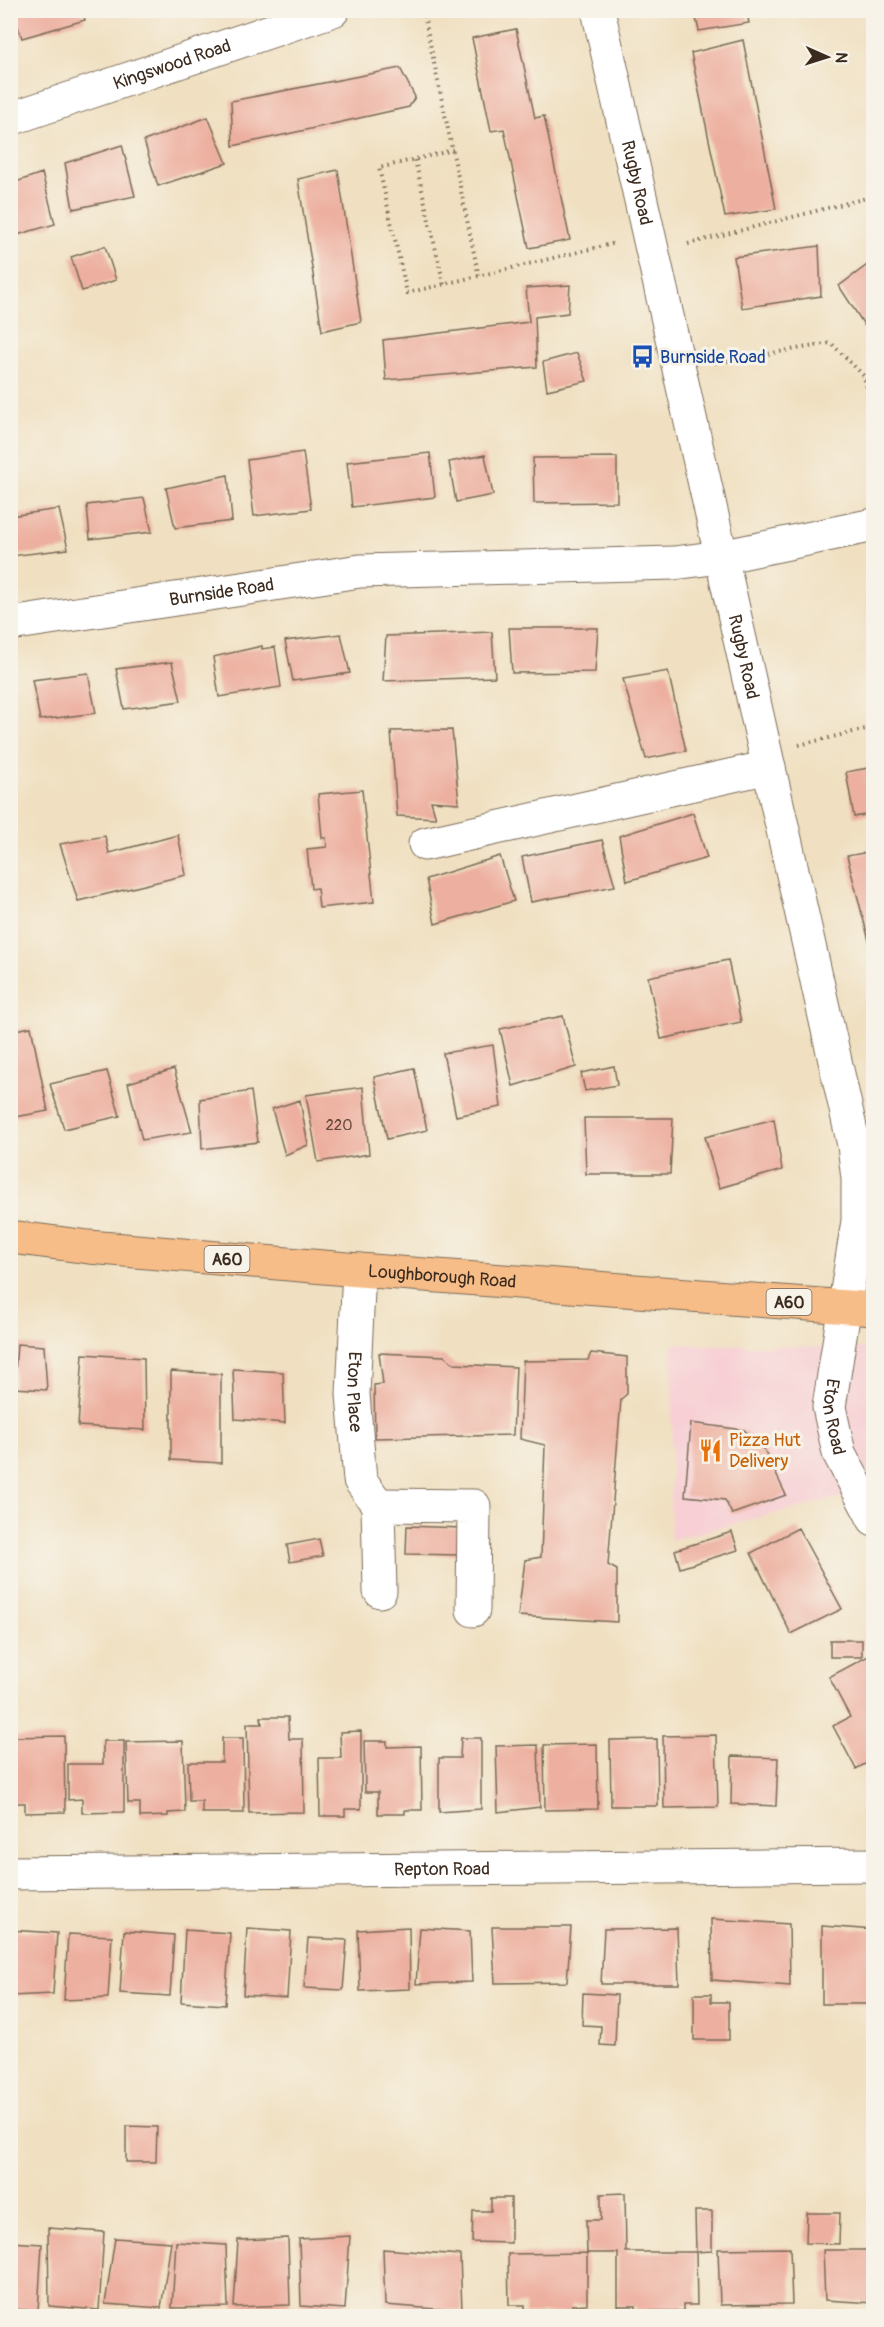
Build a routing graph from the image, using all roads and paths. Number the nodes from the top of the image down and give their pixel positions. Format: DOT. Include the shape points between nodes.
graph roads {
  1 [pos="423,10"];
  2 [pos="598,10"];
  3 [pos="332,11"];
  4 [pos="10,119"];
  5 [pos="453,150"];
  6 [pos="415,160"];
  7 [pos="873,196"];
  8 [pos="650,244"];
  9 [pos="479,277"];
  10 [pos="444,285"];
  11 [pos="678,369"];
  12 [pos="873,418"];
  13 [pos="873,525"];
  14 [pos="721,557"];
  15 [pos="10,624"];
  16 [pos="873,727"];
  17 [pos="767,760"];
  18 [pos="425,844"];
  19 [pos="10,1238"];
  20 [pos="359,1270"];
  21 [pos="859,1308"];
  22 [pos="378,1505"];
  23 [pos="873,1519"];
  24 [pos="380,1591"];
  25 [pos="473,1610"];
  26 [pos="873,1865"];
  27 [pos="10,1873"];
  1 -- 5 [label="path"];
  2 -- 8 [label="street, Rugby Road"];
  3 -- 4 [label="street, Kingswood Road"];
  5 -- 6 [label="path"];
  5 -- 9 [label="path"];
  6 -- 10 [label="path"];
  6 -- 10 [label="path" via="379,168 407,293"];
  7 -- 8 [label="path"];
  8 -- 9 [label="path"];
  8 -- 11 [label="street, Rugby Road"];
  9 -- 10 [label="path"];
  11 -- 12 [label="path" via="831,343 864,376"];
  11 -- 14 [label="street, Rugby Road"];
  13 -- 14 [label="street, Burnside Road"];
  14 -- 15 [label="street, Burnside Road" via="674,563 360,571"];
  14 -- 17 [label="street, Rugby Road"];
  16 -- 17 [label="path"];
  17 -- 18 [label="street"];
  17 -- 21 [label="street, Rugby Road" via="854,1145"];
  19 -- 20 [label="main road, Loughborough Road / A60"];
  20 -- 21 [label="main road, Loughborough Road / A60"];
  20 -- 22 [label="street, Eton Place" via="353,1395 360,1480"];
  21 -- 23 [label="street, Eton Road" via="829,1407 839,1453"];
  22 -- 24 [label="street"];
  22 -- 25 [label="street" via="474,1506"];
  26 -- 27 [label="street, Repton Road"];
}
